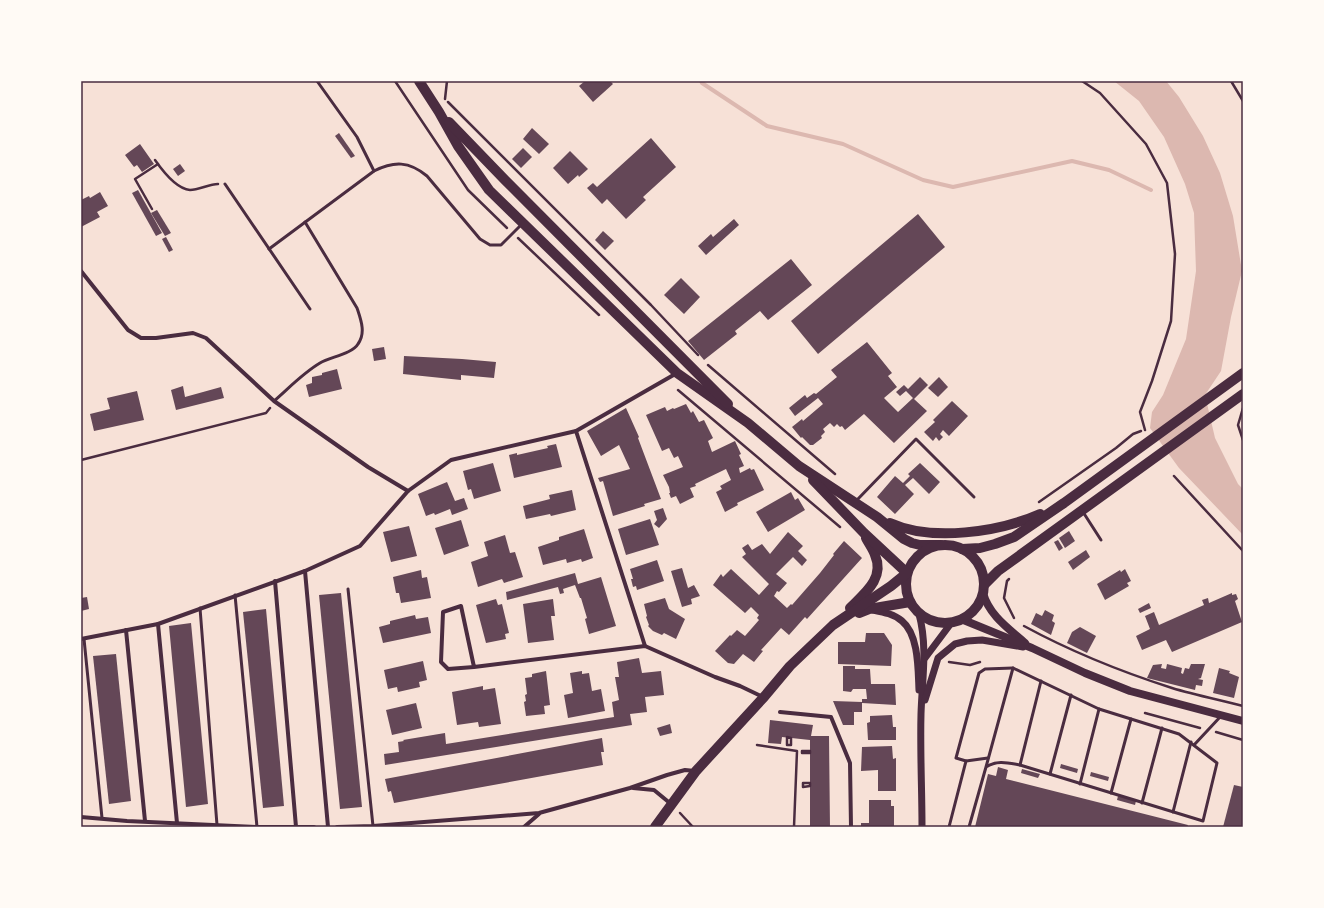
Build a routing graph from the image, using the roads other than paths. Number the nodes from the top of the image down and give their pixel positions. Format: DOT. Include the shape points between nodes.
graph roads {
  1 [pos="317,81"];
  2 [pos="419,81"];
  3 [pos="439,112"];
  4 [pos="374,171"];
  5 [pos="225,184"];
  6 [pos="305,222"];
  7 [pos="523,223"];
  8 [pos="269,249"];
  9 [pos="81,271"];
  10 [pos="310,309"];
  11 [pos="677,373"];
  12 [pos="1243,373"];
  13 [pos="1243,394"];
  14 [pos="274,401"];
  15 [pos="748,423"];
  16 [pos="576,431"];
  17 [pos="799,466"];
  18 [pos="408,491"];
  19 [pos="974,497"];
  20 [pos="855,502"];
  21 [pos="1064,503"];
  22 [pos="1082,510"];
  23 [pos="877,517"];
  24 [pos="864,533"];
  25 [pos="1101,540"];
  26 [pos="941,545"];
  27 [pos="962,549"];
  28 [pos="306,571"];
  29 [pos="907,573"];
  30 [pos="275,581"];
  31 [pos="348,589"];
  32 [pos="984,589"];
  33 [pos="235,595"];
  34 [pos="910,602"];
  35 [pos="200,608"];
  36 [pos="869,609"];
  37 [pos="919,614"];
  38 [pos="957,621"];
  39 [pos="158,624"];
  40 [pos="833,625"];
  41 [pos="126,630"];
  42 [pos="83,639"];
  43 [pos="645,646"];
  44 [pos="1032,648"];
  45 [pos="925,658"];
  46 [pos="474,667"];
  47 [pos="1013,668"];
  48 [pos="1041,681"];
  49 [pos="1071,696"];
  50 [pos="764,698"];
  51 [pos="1099,709"];
  52 [pos="780,712"];
  53 [pos="921,714"];
  54 [pos="1221,716"];
  55 [pos="1131,719"];
  56 [pos="1243,721"];
  57 [pos="1162,728"];
  58 [pos="1192,743"];
  59 [pos="988,758"];
  60 [pos="966,761"];
  61 [pos="1020,765"];
  62 [pos="986,767"];
  63 [pos="696,771"];
  64 [pos="1050,774"];
  65 [pos="1080,784"];
  66 [pos="630,788"];
  67 [pos="1111,793"];
  68 [pos="1142,803"];
  69 [pos="672,805"];
  70 [pos="1173,812"];
  71 [pos="539,813"];
  72 [pos="82,818"];
  73 [pos="102,818"];
  74 [pos="144,822"];
  75 [pos="177,823"];
  76 [pos="218,825"];
  77 [pos="373,826"];
  78 [pos="258,827"];
  79 [pos="296,827"];
  80 [pos="314,827"];
  81 [pos="328,827"];
  82 [pos="337,827"];
  83 [pos="524,827"];
  84 [pos="655,827"];
  85 [pos="851,827"];
  86 [pos="922,827"];
  87 [pos="949,827"];
  88 [pos="969,827"];
  1 -- 4 [label="lane" via="357,137"];
  2 -- 3 [label="main road"];
  3 -- 7 [label="main road" via="458,146 489,190"];
  3 -- 15 [label="main road"];
  4 -- 6 [label="lane"];
  4 -- 7 [label="lane" via="387,164 404,164 417,168 427,176 480,239 490,245 501,245"];
  5 -- 8 [label="lane"];
  6 -- 8 [label="lane"];
  6 -- 14 [label="lane" via="358,308 362,334 358,345 309,371"];
  7 -- 11 [label="main road"];
  8 -- 10 [label="lane"];
  9 -- 14 [label="street" via="128,330 141,338 193,333 206,338"];
  11 -- 15 [label="main road"];
  11 -- 16 [label="street"];
  12 -- 21 [label="main road" via="1152,432"];
  13 -- 22 [label="main road"];
  14 -- 18 [label="street" via="368,467"];
  15 -- 17 [label="main road"];
  16 -- 18 [label="street" via="452,460"];
  16 -- 43 [label="street"];
  17 -- 20 [label="main road"];
  17 -- 24 [label="main road"];
  18 -- 28 [label="street" via="360,546"];
  19 -- 20 [label="lane" via="916,439"];
  20 -- 23 [label="main road"];
  21 -- 23 [label="main road" via="1012,524 957,533 901,528"];
  21 -- 27 [label="main road" via="1014,537 980,548"];
  22 -- 25 [label="lane"];
  22 -- 32 [label="main road" via="998,572"];
  23 -- 26 [label="main road" via="912,543"];
  24 -- 29 [label="main road"];
  24 -- 40 [label="main road" via="876,556 877,576 864,594"];
  26 -- 27 [label="main road"];
  26 -- 29 [label="main road" via="920,554 912,562"];
  27 -- 32 [label="main road" via="976,560 983,576"];
  28 -- 30 [label="street"];
  28 -- 81 [label="street"];
  29 -- 34 [label="main road" via="906,593"];
  29 -- 40 [label="main road"];
  30 -- 33 [label="street"];
  30 -- 79 [label="street"];
  31 -- 77 [label="lane"];
  32 -- 38 [label="main road" via="979,604 971,613"];
  32 -- 44 [label="main road" via="985,599 992,612"];
  33 -- 35 [label="street"];
  33 -- 78 [label="lane"];
  34 -- 36 [label="main road"];
  34 -- 37 [label="main road"];
  35 -- 39 [label="street"];
  35 -- 76 [label="lane"];
  36 -- 40 [label="main road"];
  36 -- 53 [label="street" via="898,618 910,632 917,657"];
  37 -- 38 [label="main road" via="935,622"];
  37 -- 45 [label="street"];
  38 -- 44 [label="main road"];
  38 -- 45 [label="street" via="935,643"];
  39 -- 41 [label="street"];
  39 -- 75 [label="street"];
  40 -- 50 [label="main road" via="790,666"];
  41 -- 42 [label="street"];
  41 -- 74 [label="street"];
  42 -- 73 [label="lane"];
  43 -- 46 [label="street"];
  43 -- 50 [label="street"];
  44 -- 53 [label="street" via="982,640 955,644 938,658"];
  44 -- 54 [label="main road" via="1130,691"];
  45 -- 53 [label="street"];
  46 -- 46 [label="street" via="461,606 443,612 441,662 448,669"];
  47 -- 48 [label="lane"];
  47 -- 59 [label="lane"];
  47 -- 60 [label="lane" via="985,669 979,673 956,758"];
  48 -- 49 [label="lane"];
  48 -- 61 [label="lane"];
  49 -- 51 [label="lane"];
  49 -- 64 [label="lane"];
  50 -- 63 [label="main road"];
  51 -- 55 [label="lane"];
  51 -- 65 [label="lane"];
  52 -- 85 [label="street" via="831,717 850,762"];
  53 -- 86 [label="street"];
  54 -- 56 [label="main road"];
  54 -- 58 [label="lane"];
  55 -- 57 [label="lane"];
  55 -- 67 [label="lane"];
  57 -- 58 [label="lane" via="1179,734"];
  57 -- 68 [label="lane"];
  58 -- 70 [label="lane"];
  58 -- 70 [label="lane" via="1217,763 1203,821"];
  59 -- 60 [label="lane"];
  59 -- 62 [label="lane"];
  60 -- 87 [label="lane"];
  61 -- 62 [label="lane" via="1006,762 992,763"];
  61 -- 64 [label="lane"];
  62 -- 88 [label="lane"];
  63 -- 66 [label="street" via="686,770"];
  63 -- 69 [label="main road"];
  64 -- 65 [label="lane"];
  65 -- 67 [label="lane"];
  66 -- 69 [label="street" via="654,790"];
  66 -- 71 [label="street"];
  67 -- 68 [label="lane"];
  68 -- 70 [label="lane"];
  69 -- 84 [label="main road"];
  71 -- 77 [label="street"];
  71 -- 83 [label="street"];
  72 -- 73 [label="street"];
  73 -- 74 [label="street"];
  74 -- 75 [label="street"];
  75 -- 76 [label="street"];
  76 -- 78 [label="street"];
  77 -- 82 [label="street"];
  78 -- 79 [label="street"];
  79 -- 80 [label="street"];
}
